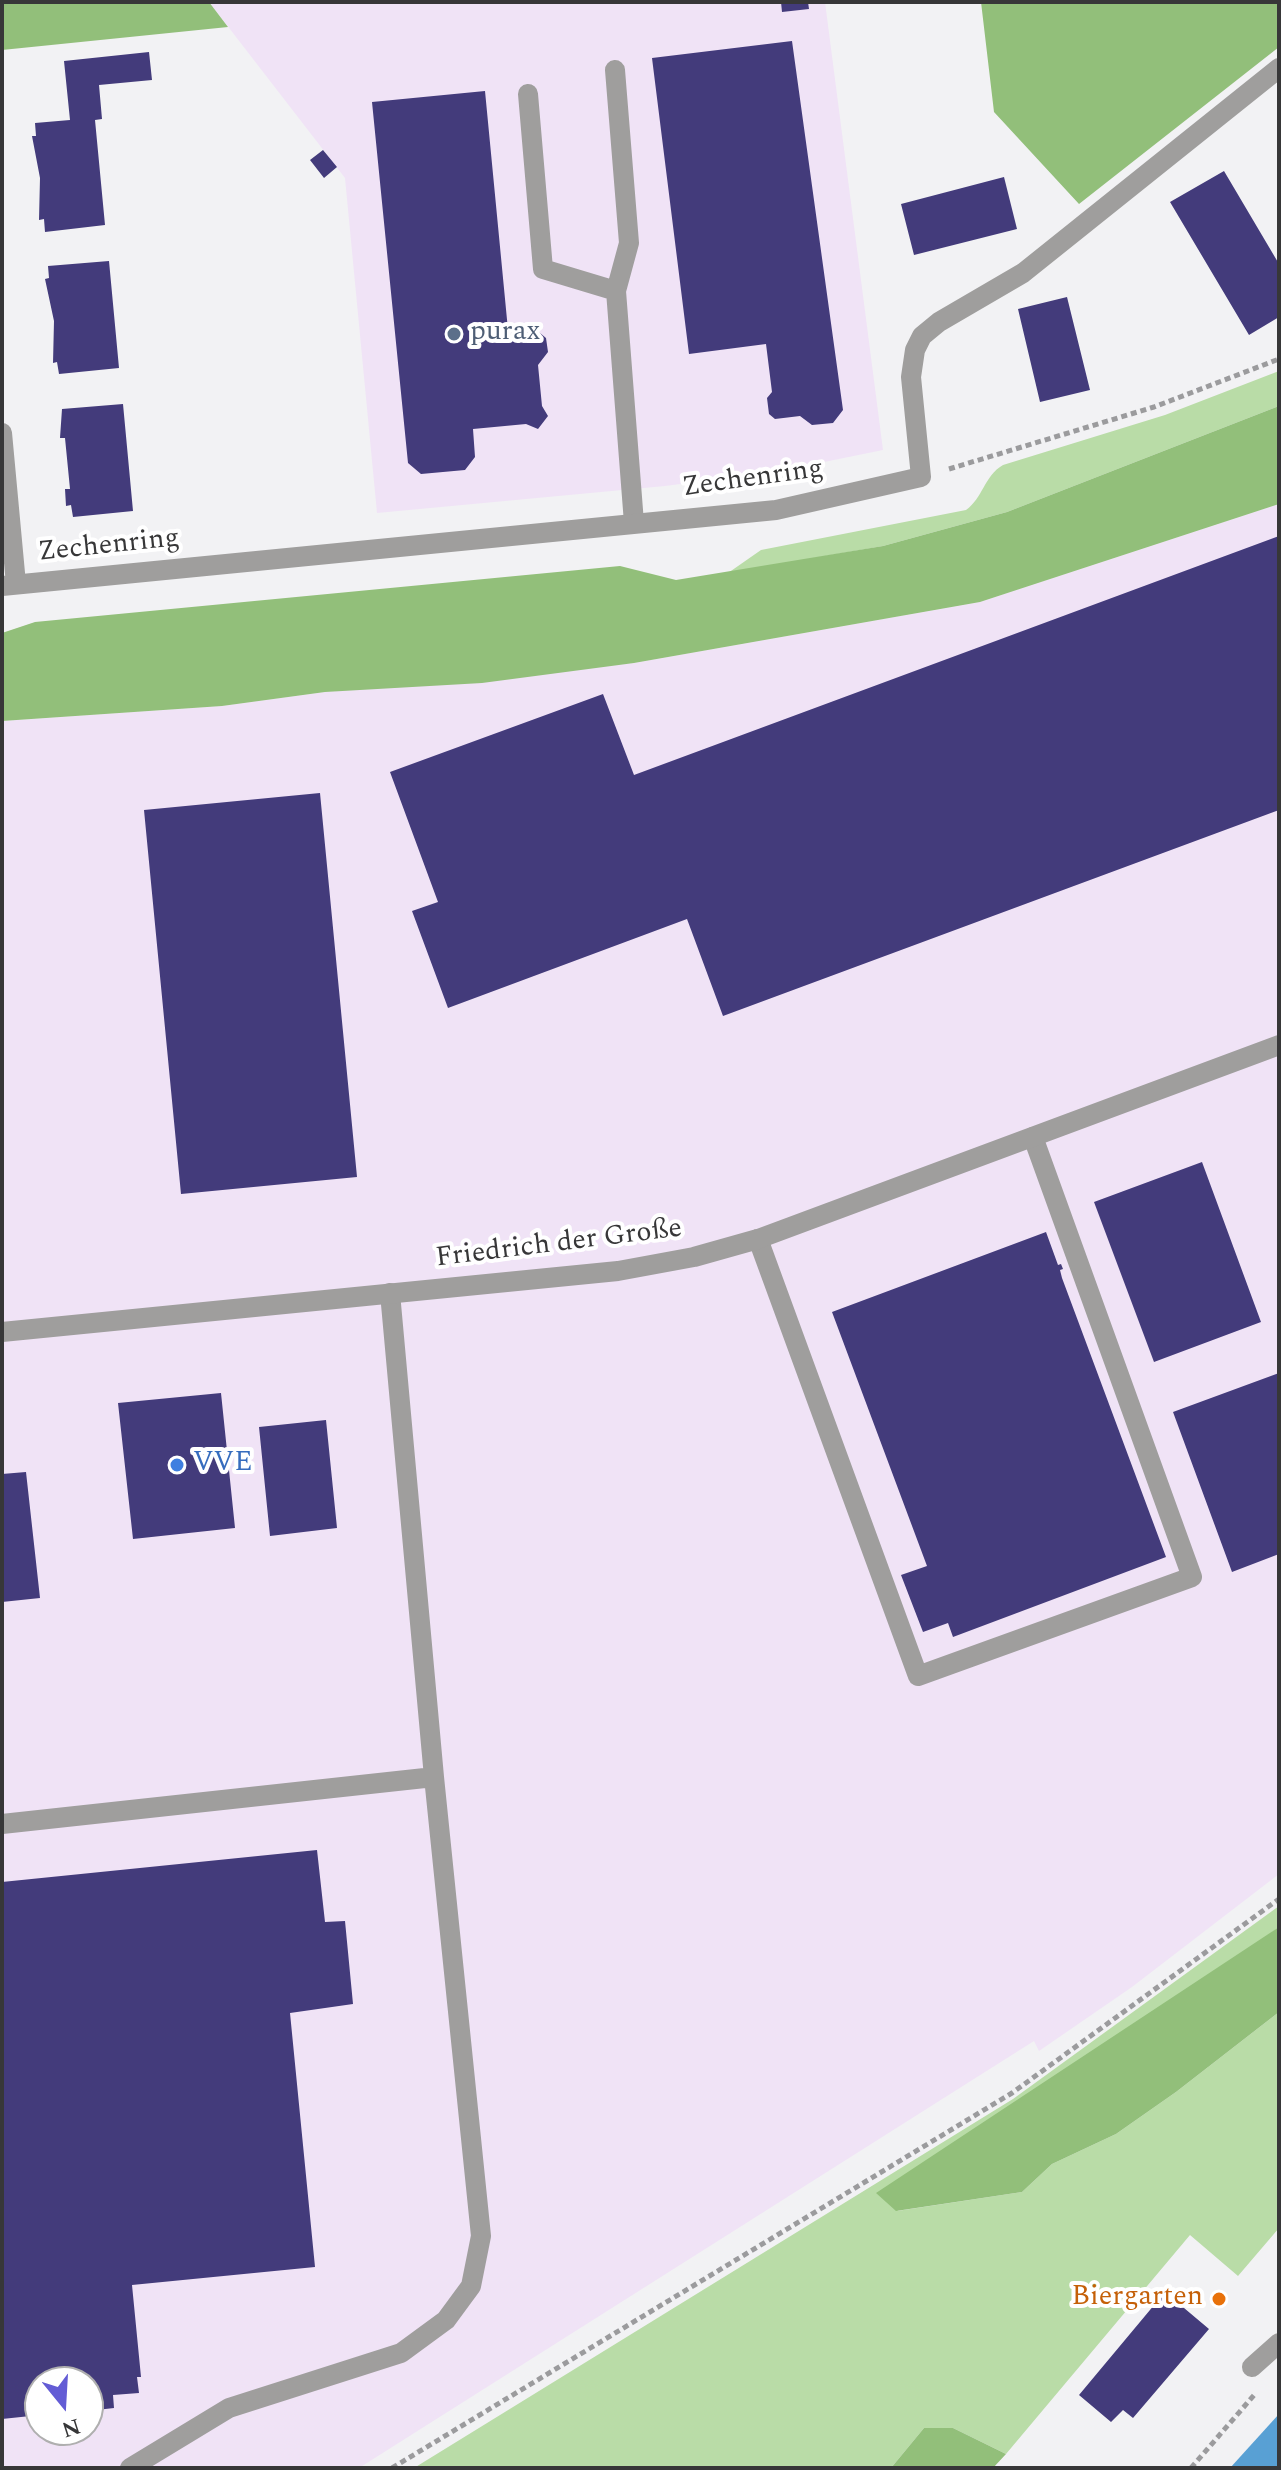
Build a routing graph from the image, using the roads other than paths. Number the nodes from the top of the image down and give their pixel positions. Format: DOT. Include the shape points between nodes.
graph roads {
  1 [pos="1279,68"];
  2 [pos="615,70"];
  3 [pos="528,94"];
  4 [pos="616,291"];
  5 [pos="2,433"];
  6 [pos="634,523"];
  7 [pos="9,585"];
  8 [pos="1279,1045"];
  9 [pos="1033,1137"];
  10 [pos="758,1239"];
  11 [pos="390,1293"];
  12 [pos="2,1332"];
  13 [pos="434,1777"];
  14 [pos="2,1824"];
  15 [pos="1279,2343"];
  16 [pos="1252,2367"];
  17 [pos="130,2468"];
  1 -- 6 [label="street, Zechenring" via="1023,273 922,336 911,377 921,477 776,510"];
  2 -- 4 [label="street" via="629,243"];
  3 -- 4 [label="street" via="543,269"];
  4 -- 6 [label="street"];
  5 -- 7 [label="street"];
  6 -- 7 [label="street, Zechenring"];
  8 -- 9 [label="street, Friedrich der Große"];
  9 -- 10 [label="street, Friedrich der Große"];
  9 -- 10 [label="street" via="1192,1577 918,1676"];
  10 -- 11 [label="street, Friedrich der Große" via="618,1271"];
  11 -- 12 [label="street, Friedrich der Große"];
  11 -- 13 [label="street"];
  13 -- 14 [label="street"];
  13 -- 17 [label="street" via="481,2236 471,2286 446,2320 401,2353 229,2408"];
  15 -- 16 [label="street"];
}
